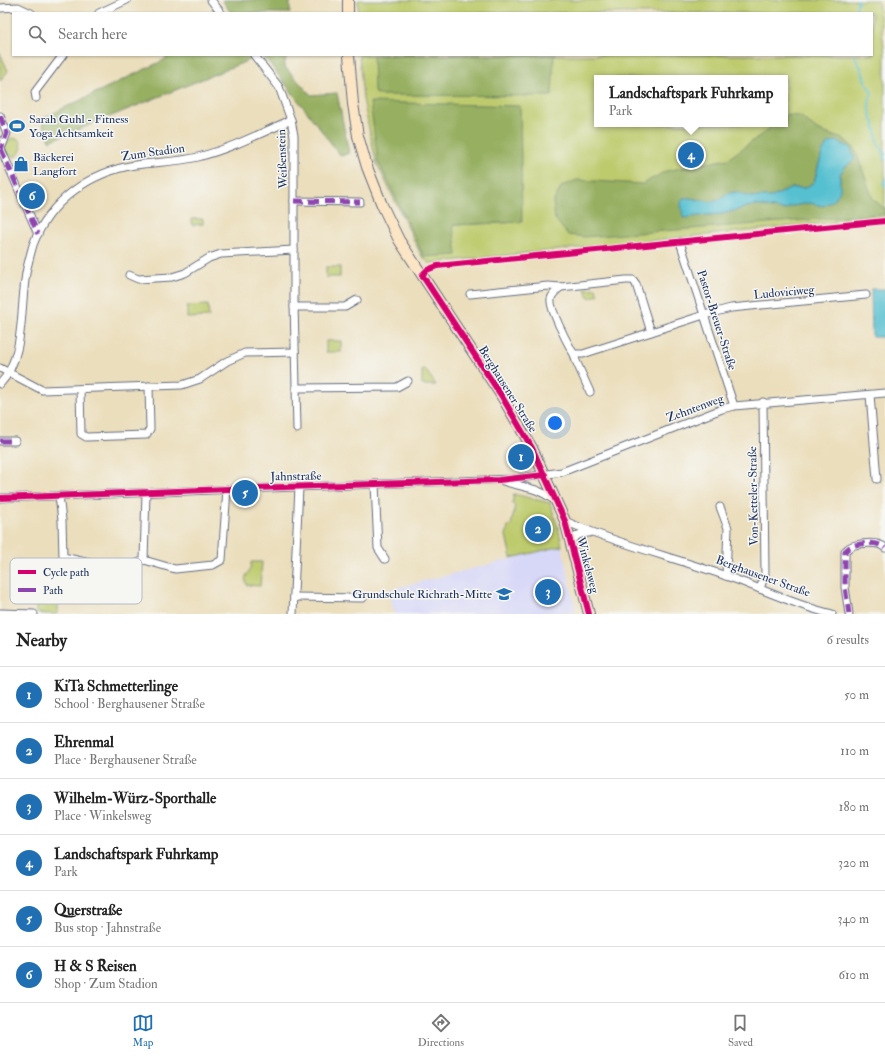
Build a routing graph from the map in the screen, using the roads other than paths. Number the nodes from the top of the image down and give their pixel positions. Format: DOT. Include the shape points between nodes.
graph roads {
  1 [pos="127,0"];
  2 [pos="211,0"];
  3 [pos="348,0"];
  4 [pos="0,8"];
  5 [pos="30,12"];
  6 [pos="101,12"];
  7 [pos="221,12"];
  8 [pos="348,12"];
  9 [pos="62,56"];
  10 [pos="255,56"];
  11 [pos="349,56"];
  12 [pos="36,98"];
  13 [pos="0,116"];
  14 [pos="291,120"];
  15 [pos="0,149"];
  16 [pos="294,201"];
  17 [pos="360,202"];
  18 [pos="38,234"];
  19 [pos="680,242"];
  20 [pos="294,250"];
  21 [pos="129,275"];
  22 [pos="561,287"];
  23 [pos="470,294"];
  24 [pos="866,296"];
  25 [pos="357,300"];
  26 [pos="294,307"];
  27 [pos="704,316"];
  28 [pos="652,332"];
  29 [pos="295,352"];
  30 [pos="574,354"];
  31 [pos="0,368"];
  32 [pos="8,373"];
  33 [pos="408,381"];
  34 [pos="0,384"];
  35 [pos="149,386"];
  36 [pos="296,388"];
  37 [pos="80,389"];
  38 [pos="590,392"];
  39 [pos="885,393"];
  40 [pos="870,395"];
  41 [pos="763,402"];
  42 [pos="734,406"];
  43 [pos="297,429"];
  44 [pos="0,441"];
  45 [pos="15,441"];
  46 [pos="545,475"];
  47 [pos="877,478"];
  48 [pos="499,480"];
  49 [pos="375,484"];
  50 [pos="299,487"];
  51 [pos="227,489"];
  52 [pos="146,493"];
  53 [pos="59,496"];
  54 [pos="0,498"];
  55 [pos="556,502"];
  56 [pos="720,506"];
  57 [pos="565,521"];
  58 [pos="594,534"];
  59 [pos="570,542"];
  60 [pos="884,544"];
  61 [pos="68,558"];
  62 [pos="385,559"];
  63 [pos="144,560"];
  64 [pos="726,576"];
  65 [pos="760,589"];
  66 [pos="294,596"];
  67 [pos="363,598"];
  68 [pos="0,613"];
  69 [pos="34,614"];
  70 [pos="293,614"];
  71 [pos="589,614"];
  72 [pos="832,614"];
  73 [pos="849,614"];
  1 -- 6 [label="street"];
  2 -- 7 [label="street"];
  3 -- 8 [label="main road"];
  4 -- 5 [label="street" via="18,7"];
  9 -- 12 [label="street" via="35,92"];
  10 -- 14 [label="street, Weißenstein" via="279,87"];
  11 -- 46 [label="main road, Berghausener Straße" via="358,136 367,167 399,240 513,416"];
  13 -- 15 [label="street" via="7,133"];
  14 -- 16 [label="street, Weißenstein" via="294,136"];
  14 -- 18 [label="street, Zum Stadion" via="218,151 197,157 110,170 81,184 62,199"];
  15 -- 18 [label="street"];
  16 -- 17 [label="street, Weißenstein"];
  16 -- 20 [label="street, Weißenstein"];
  18 -- 32 [label="street, Zum Stadion" via="26,275 18,345"];
  19 -- 27 [label="street, Pastor-Breuer-Straße"];
  20 -- 21 [label="street" via="221,254 172,277 138,279"];
  20 -- 26 [label="street, Weißenstein"];
  22 -- 23 [label="street"];
  22 -- 28 [label="street" via="633,280"];
  22 -- 30 [label="street" via="551,299"];
  24 -- 27 [label="street, Ludoviciweg" via="731,308"];
  25 -- 26 [label="street" via="345,307"];
  26 -- 29 [label="street, Weißenstein"];
  27 -- 28 [label="street, Ludoviciweg"];
  27 -- 42 [label="street, Pastor-Breuer-Straße"];
  28 -- 30 [label="street, Ludoviciweg" via="583,354"];
  29 -- 35 [label="street" via="245,353 227,361 200,379 182,384"];
  29 -- 36 [label="street, Weißenstein"];
  30 -- 38 [label="street"];
  31 -- 32 [label="street"];
  32 -- 34 [label="street, Zum Stadion"];
  32 -- 37 [label="street" via="42,390"];
  33 -- 36 [label="street" via="397,387"];
  35 -- 37 [label="street"];
  35 -- 37 [label="street" via="150,429 146,434 86,437 81,434"];
  36 -- 43 [label="street, Weißenstein"];
  39 -- 40 [label="street, Zehntenweg"];
  40 -- 41 [label="street, Zehntenweg"];
  40 -- 47 [label="street"];
  41 -- 42 [label="street, Zehntenweg"];
  41 -- 65 [label="street, Von-Ketteler-Straße" via="765,574"];
  42 -- 46 [label="street, Zehntenweg" via="562,472"];
  44 -- 45 [label="street"];
  46 -- 48 [label="street, Jahnstraße"];
  46 -- 55 [label="main road, Berghausener Straße"];
  48 -- 49 [label="street, Jahnstraße"];
  48 -- 55 [label="street, Jahnstraße" via="536,489"];
  49 -- 50 [label="street, Jahnstraße"];
  49 -- 62 [label="street" via="378,548"];
  50 -- 51 [label="street, Jahnstraße"];
  50 -- 66 [label="street"];
  51 -- 52 [label="street, Jahnstraße"];
  51 -- 63 [label="street" via="222,560 213,565 175,570"];
  52 -- 53 [label="street, Jahnstraße"];
  52 -- 63 [label="street"];
  53 -- 54 [label="street, Jahnstraße"];
  53 -- 61 [label="street" via="63,557"];
  55 -- 57 [label="main road, Berghausener Straße"];
  56 -- 64 [label="street" via="728,528"];
  57 -- 58 [label="street, Berghausener Straße"];
  57 -- 59 [label="main road, Winkelsweg"];
  58 -- 59 [label="street, Berghausener Straße" via="581,533"];
  58 -- 64 [label="street, Berghausener Straße"];
  59 -- 71 [label="main road, Winkelsweg"];
  60 -- 73 [label="street" via="851,546 845,551 845,587"];
  64 -- 65 [label="street, Berghausener Straße"];
  65 -- 72 [label="street, Berghausener Straße"];
  66 -- 67 [label="street"];
  66 -- 70 [label="street"];
  68 -- 69 [label="street"];
}
